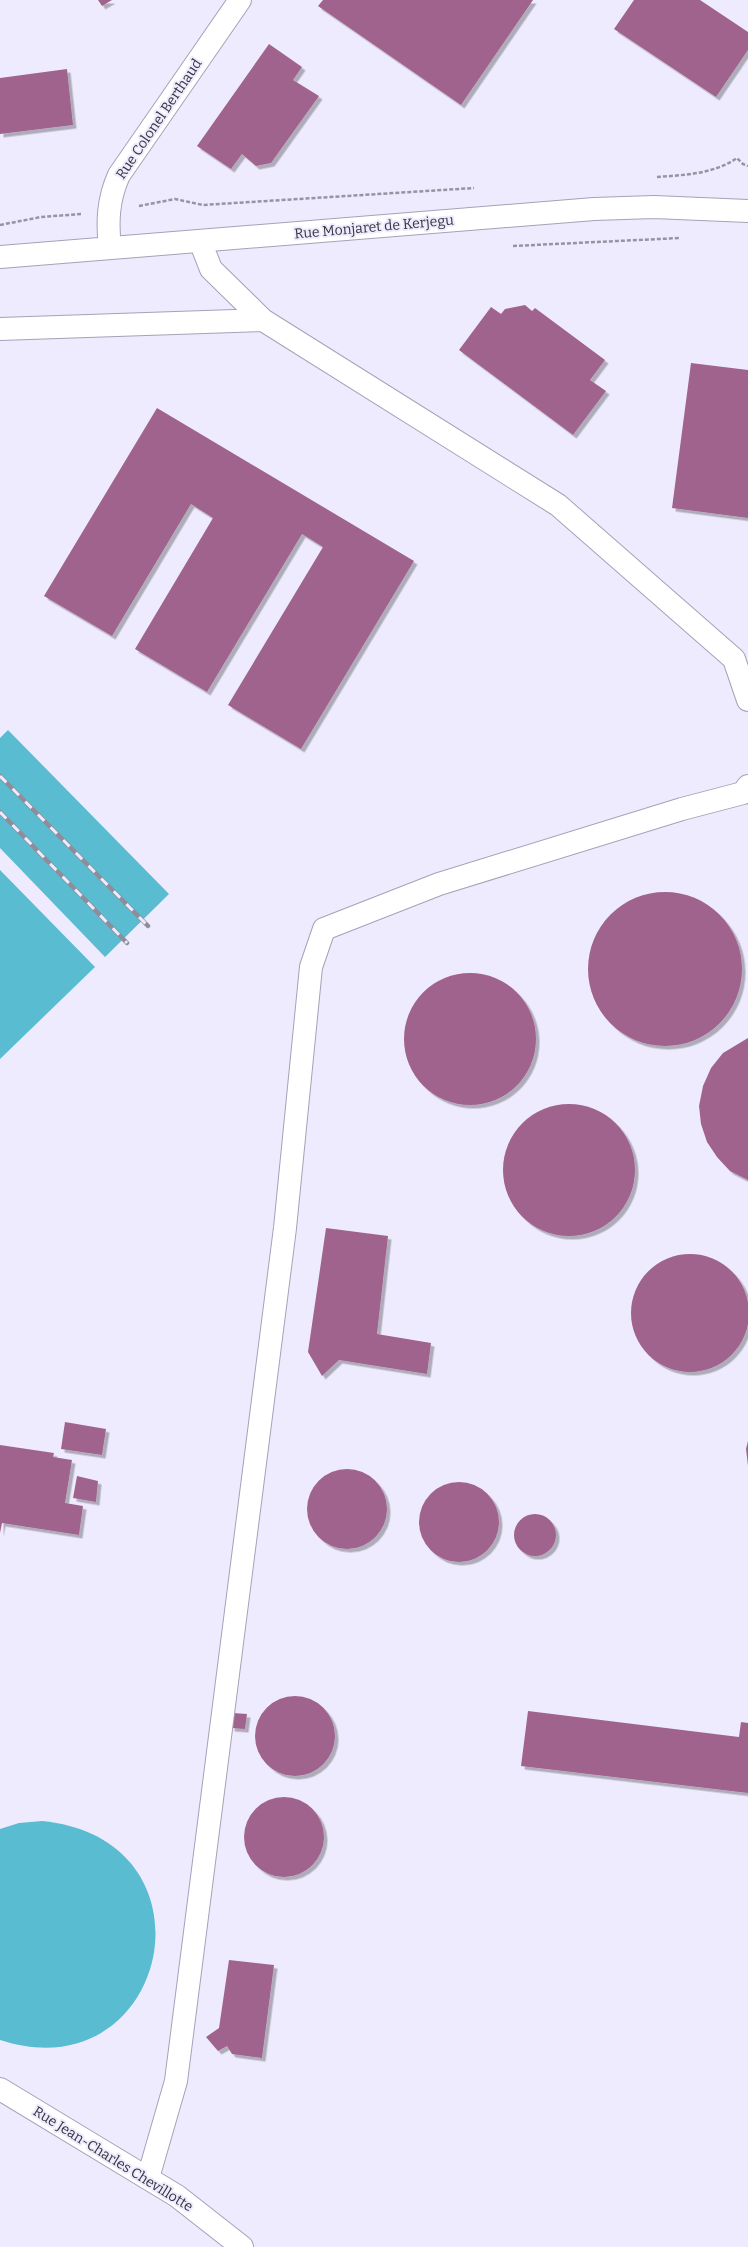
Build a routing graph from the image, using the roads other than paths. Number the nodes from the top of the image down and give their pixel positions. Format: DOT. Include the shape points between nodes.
graph roads {
  1 [pos="240,0"];
  2 [pos="748,211"];
  3 [pos="200,241"];
  4 [pos="110,248"];
  5 [pos="0,258"];
  6 [pos="263,320"];
  7 [pos="0,329"];
  8 [pos="748,700"];
  9 [pos="748,786"];
  10 [pos="0,2089"];
  11 [pos="148,2178"];
  12 [pos="242,2247"];
  1 -- 4 [label="street, Rue Colonel Berthaud" via="126,162 112,189 108,212"];
  2 -- 3 [label="street, Rue Monjaret de Kerjegu" via="676,207 594,209"];
  3 -- 4 [label="street, Rue Monjaret de Kerjegu"];
  3 -- 6 [label="street" via="211,269"];
  4 -- 5 [label="street, Rue Monjaret de Kerjegu"];
  6 -- 7 [label="street"];
  6 -- 8 [label="street" via="558,505 734,659"];
  9 -- 11 [label="street" via="744,792 439,884 324,929 311,967 285,1228 176,2081"];
  10 -- 11 [label="street, Rue Jean-Charles Chevillotte"];
  11 -- 12 [label="street, Rue Jean-Charles Chevillotte" via="177,2196"];
}
